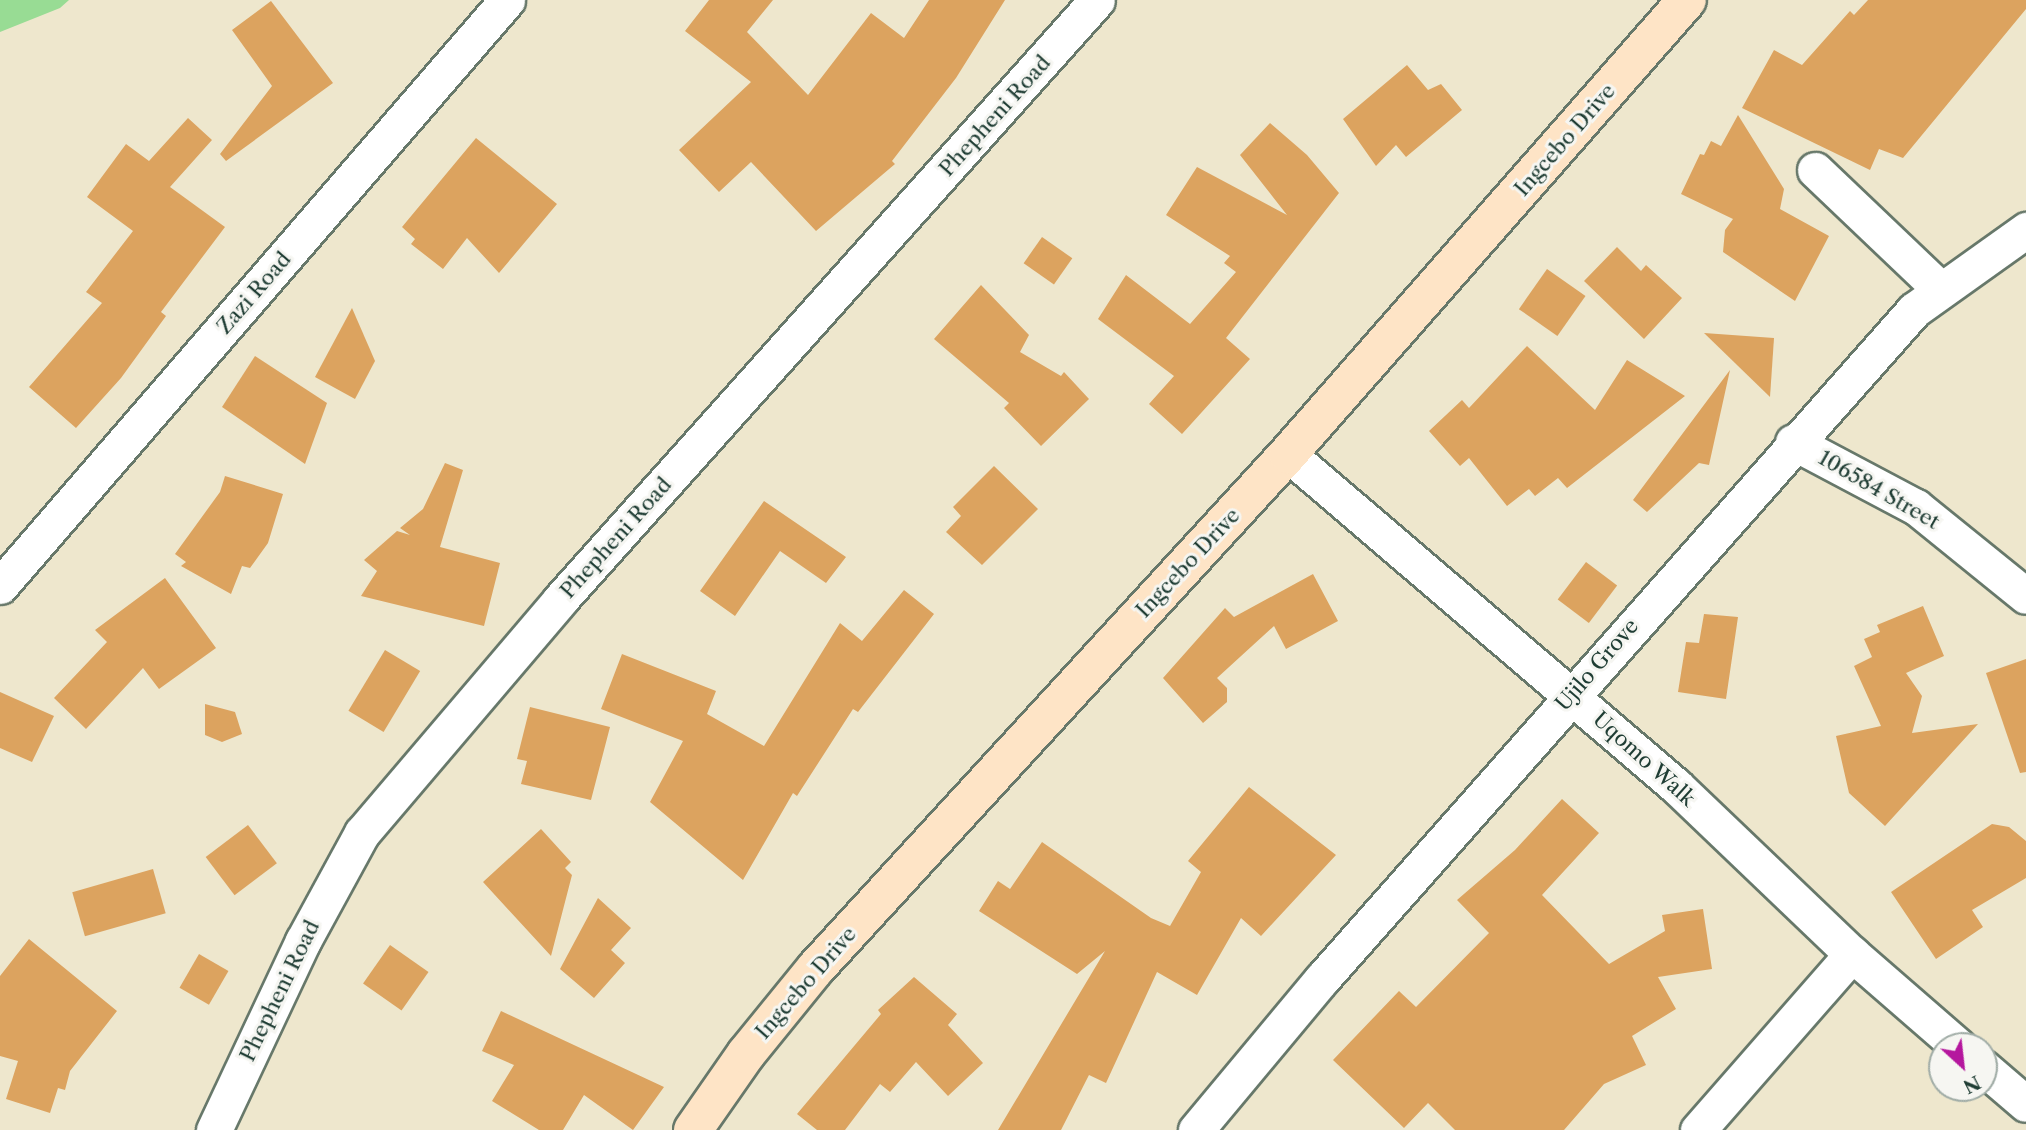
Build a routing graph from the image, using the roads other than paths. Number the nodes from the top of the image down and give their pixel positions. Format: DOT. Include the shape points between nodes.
graph roads {
  1 [pos="507,0"];
  2 [pos="1097,0"];
  3 [pos="1687,0"];
  4 [pos="1815,170"];
  5 [pos="2026,230"];
  6 [pos="1940,289"];
  7 [pos="1793,442"];
  8 [pos="1288,454"];
  9 [pos="0,586"];
  10 [pos="2026,596"];
  11 [pos="1572,695"];
  12 [pos="1852,954"];
  13 [pos="1942,1032"];
  14 [pos="1998,1080"];
  15 [pos="2026,1104"];
  16 [pos="214,1130"];
  17 [pos="693,1130"];
  18 [pos="1196,1130"];
  19 [pos="1698,1130"];
  1 -- 9 [label="street, Zazi Road"];
  2 -- 16 [label="street, Phepheni Road" via="560,600 362,834 303,941"];
  3 -- 8 [label="main road, Ingcebo Drive"];
  4 -- 6 [label="street"];
  5 -- 6 [label="street, Ujilo Grove"];
  6 -- 7 [label="street, Ujilo Grove" via="1914,310"];
  7 -- 10 [label="street, 106584 Street" via="1916,507"];
  7 -- 11 [label="street, Ujilo Grove"];
  8 -- 11 [label="street, Uqomo Walk"];
  8 -- 17 [label="main road, Ingcebo Drive" via="816,968 746,1054"];
  11 -- 12 [label="street, Uqomo Walk" via="1676,786"];
  11 -- 18 [label="street, Ujilo Grove" via="1298,1006"];
  12 -- 13 [label="street, Uqomo Walk"];
  12 -- 19 [label="street"];
  14 -- 15 [label="street"];
}
